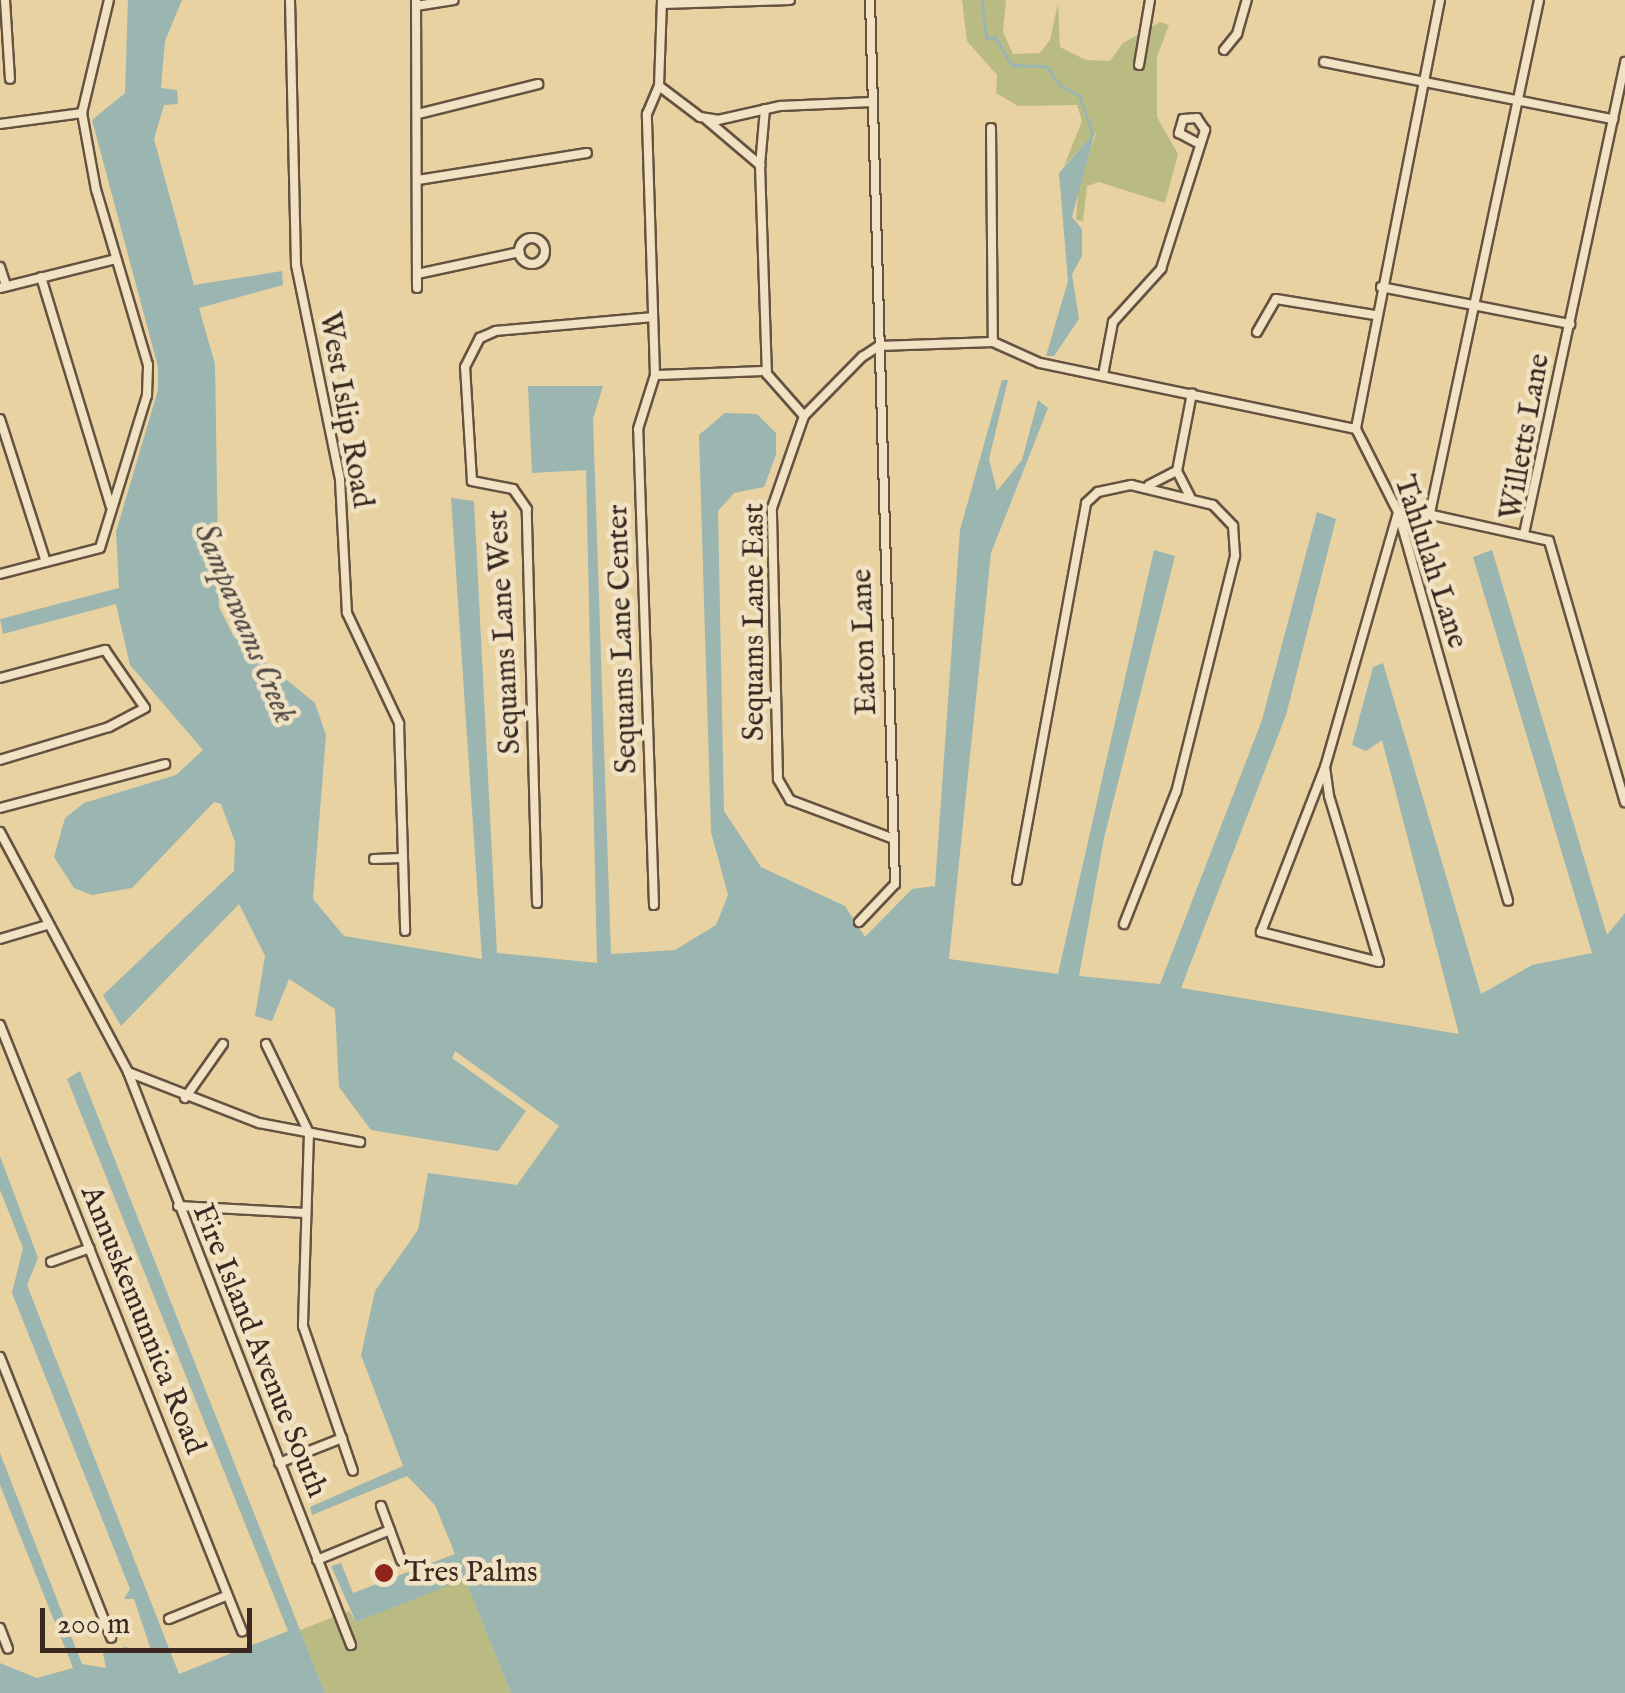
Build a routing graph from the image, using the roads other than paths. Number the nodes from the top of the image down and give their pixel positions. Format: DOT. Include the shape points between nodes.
graph roads {
  1 [pos="5,0"];
  2 [pos="109,0"];
  3 [pos="454,0"];
  4 [pos="765,0"];
  5 [pos="790,0"];
  6 [pos="870,0"];
  7 [pos="1150,0"];
  8 [pos="1247,0"];
  9 [pos="1440,0"];
  10 [pos="1540,0"];
  11 [pos="290,2"];
  12 [pos="662,2"];
  13 [pos="416,3"];
  14 [pos="1224,50"];
  15 [pos="1324,62"];
  16 [pos="1625,62"];
  17 [pos="1139,64"];
  18 [pos="10,79"];
  19 [pos="1423,82"];
  20 [pos="538,84"];
  21 [pos="659,86"];
  22 [pos="1519,101"];
  23 [pos="872,102"];
  24 [pos="765,109"];
  25 [pos="82,113"];
  26 [pos="418,114"];
  27 [pos="706,119"];
  28 [pos="1613,120"];
  29 [pos="0,124"];
  30 [pos="991,128"];
  31 [pos="1196,142"];
  32 [pos="587,153"];
  33 [pos="760,164"];
  34 [pos="418,180"];
  35 [pos="520,252"];
  36 [pos="116,259"];
  37 [pos="0,267"];
  38 [pos="417,274"];
  39 [pos="41,278"];
  40 [pos="3,287"];
  41 [pos="1381,287"];
  42 [pos="416,288"];
  43 [pos="1476,306"];
  44 [pos="1375,315"];
  45 [pos="652,316"];
  46 [pos="1570,324"];
  47 [pos="1257,332"];
  48 [pos="993,342"];
  49 [pos="879,346"];
  50 [pos="766,371"];
  51 [pos="655,374"];
  52 [pos="1103,375"];
  53 [pos="1192,393"];
  54 [pos="804,416"];
  55 [pos="0,419"];
  56 [pos="1356,429"];
  57 [pos="1177,470"];
  58 [pos="1146,486"];
  59 [pos="1190,497"];
  60 [pos="112,510"];
  61 [pos="1398,512"];
  62 [pos="1430,514"];
  63 [pos="1524,534"];
  64 [pos="46,562"];
  65 [pos="0,574"];
  66 [pos="0,678"];
  67 [pos="0,760"];
  68 [pos="165,764"];
  69 [pos="1325,767"];
  70 [pos="1625,802"];
  71 [pos="0,808"];
  72 [pos="0,832"];
  73 [pos="894,840"];
  74 [pos="402,858"];
  75 [pos="374,859"];
  76 [pos="1018,880"];
  77 [pos="1508,901"];
  78 [pos="538,904"];
  79 [pos="654,905"];
  80 [pos="859,922"];
  81 [pos="1124,924"];
  82 [pos="47,925"];
  83 [pos="405,932"];
  84 [pos="0,939"];
  85 [pos="0,1025"];
  86 [pos="223,1044"];
  87 [pos="266,1044"];
  88 [pos="128,1072"];
  89 [pos="185,1098"];
  90 [pos="309,1132"];
  91 [pos="360,1142"];
  92 [pos="178,1206"];
  93 [pos="306,1213"];
  94 [pos="90,1248"];
  95 [pos="52,1262"];
  96 [pos="0,1357"];
  97 [pos="342,1438"];
  98 [pos="279,1463"];
  99 [pos="353,1471"];
  100 [pos="381,1506"];
  101 [pos="390,1530"];
  102 [pos="317,1560"];
  103 [pos="402,1560"];
  104 [pos="226,1596"];
  105 [pos="168,1619"];
  106 [pos="0,1628"];
  107 [pos="242,1631"];
  108 [pos="111,1638"];
  109 [pos="351,1645"];
  110 [pos="8,1649"];
  1 -- 18 [label="street"];
  2 -- 25 [label="street"];
  3 -- 13 [label="street"];
  4 -- 5 [label="street"];
  4 -- 12 [label="street"];
  6 -- 23 [label="street, Eaton Lane"];
  7 -- 17 [label="street"];
  8 -- 14 [label="street" via="1237,34"];
  9 -- 19 [label="street"];
  10 -- 22 [label="street"];
  11 -- 74 [label="street, West Islip Road" via="296,265 340,480 347,613 400,723"];
  12 -- 21 [label="street"];
  13 -- 26 [label="street"];
  15 -- 19 [label="street"];
  16 -- 28 [label="street, Willetts Lane"];
  19 -- 22 [label="street"];
  19 -- 41 [label="street"];
  20 -- 26 [label="street"];
  21 -- 27 [label="street"];
  21 -- 45 [label="street" via="647,114"];
  22 -- 28 [label="street"];
  22 -- 43 [label="street"];
  23 -- 24 [label="street"];
  23 -- 49 [label="street, Eaton Lane"];
  24 -- 27 [label="street"];
  24 -- 33 [label="street"];
  25 -- 29 [label="street"];
  25 -- 36 [label="street"];
  26 -- 34 [label="street"];
  27 -- 33 [label="street"];
  28 -- 46 [label="street, Willetts Lane"];
  30 -- 48 [label="street"];
  31 -- 52 [label="street" via="1161,270 1113,322"];
  32 -- 34 [label="street"];
  33 -- 50 [label="street"];
  34 -- 38 [label="street"];
  35 -- 38 [label="street"];
  36 -- 39 [label="street"];
  36 -- 60 [label="street" via="150,378"];
  37 -- 40 [label="street"];
  38 -- 42 [label="street"];
  39 -- 40 [label="street"];
  39 -- 60 [label="street"];
  41 -- 43 [label="street"];
  41 -- 44 [label="street"];
  43 -- 46 [label="street"];
  43 -- 62 [label="street"];
  44 -- 47 [label="street" via="1276,299"];
  44 -- 56 [label="street"];
  45 -- 51 [label="street"];
  45 -- 78 [label="street, Sequams Lane West" via="496,331 480,338 465,368 472,482 512,488 527,509"];
  46 -- 63 [label="street, Willetts Lane"];
  48 -- 49 [label="street"];
  48 -- 52 [label="street" via="1040,363"];
  49 -- 54 [label="street"];
  49 -- 73 [label="street, Eaton Lane"];
  50 -- 51 [label="street"];
  50 -- 54 [label="street"];
  51 -- 79 [label="street, Sequams Lane Center" via="638,429"];
  52 -- 53 [label="street"];
  53 -- 56 [label="street"];
  53 -- 57 [label="street"];
  54 -- 73 [label="street, Sequams Lane East" via="771,521 778,780 790,800"];
  55 -- 64 [label="street"];
  56 -- 61 [label="street, Tahlulah Lane"];
  57 -- 58 [label="street"];
  57 -- 59 [label="street"];
  58 -- 59 [label="street"];
  58 -- 76 [label="street" via="1098,492 1080,517"];
  59 -- 81 [label="street" via="1226,515 1236,556 1176,792"];
  60 -- 64 [label="street" via="100,548"];
  61 -- 62 [label="street"];
  61 -- 69 [label="street"];
  61 -- 77 [label="street, Tahlulah Lane"];
  62 -- 63 [label="street"];
  63 -- 70 [label="street, Willetts Lane" via="1549,540"];
  64 -- 65 [label="street"];
  66 -- 67 [label="street" via="105,650 145,708 109,727"];
  68 -- 71 [label="street" via="104,775"];
  69 -- 69 [label="street" via="1261,932 1379,962 1329,796"];
  72 -- 82 [label="street, Fire Island Avenue South"];
  73 -- 80 [label="street, Eaton Lane" via="896,884"];
  74 -- 75 [label="street"];
  74 -- 83 [label="street, West Islip Road"];
  82 -- 84 [label="street"];
  82 -- 88 [label="street, Fire Island Avenue South"];
  85 -- 94 [label="street, Annuskemunnica Road"];
  86 -- 89 [label="street"];
  87 -- 90 [label="street"];
  88 -- 89 [label="street"];
  88 -- 92 [label="street, Fire Island Avenue South"];
  89 -- 90 [label="street"];
  90 -- 91 [label="street"];
  90 -- 93 [label="street"];
  92 -- 93 [label="street"];
  92 -- 98 [label="street, Fire Island Avenue South"];
  93 -- 97 [label="street" via="303,1326"];
  94 -- 95 [label="street"];
  94 -- 104 [label="street, Annuskemunnica Road"];
  96 -- 108 [label="street"];
  97 -- 98 [label="street"];
  97 -- 99 [label="street"];
  98 -- 102 [label="street, Fire Island Avenue South"];
  100 -- 101 [label="street"];
  101 -- 102 [label="street"];
  101 -- 103 [label="street"];
  102 -- 109 [label="street, Fire Island Avenue South"];
  104 -- 105 [label="street"];
  104 -- 107 [label="street, Annuskemunnica Road"];
  106 -- 110 [label="street"];
}
